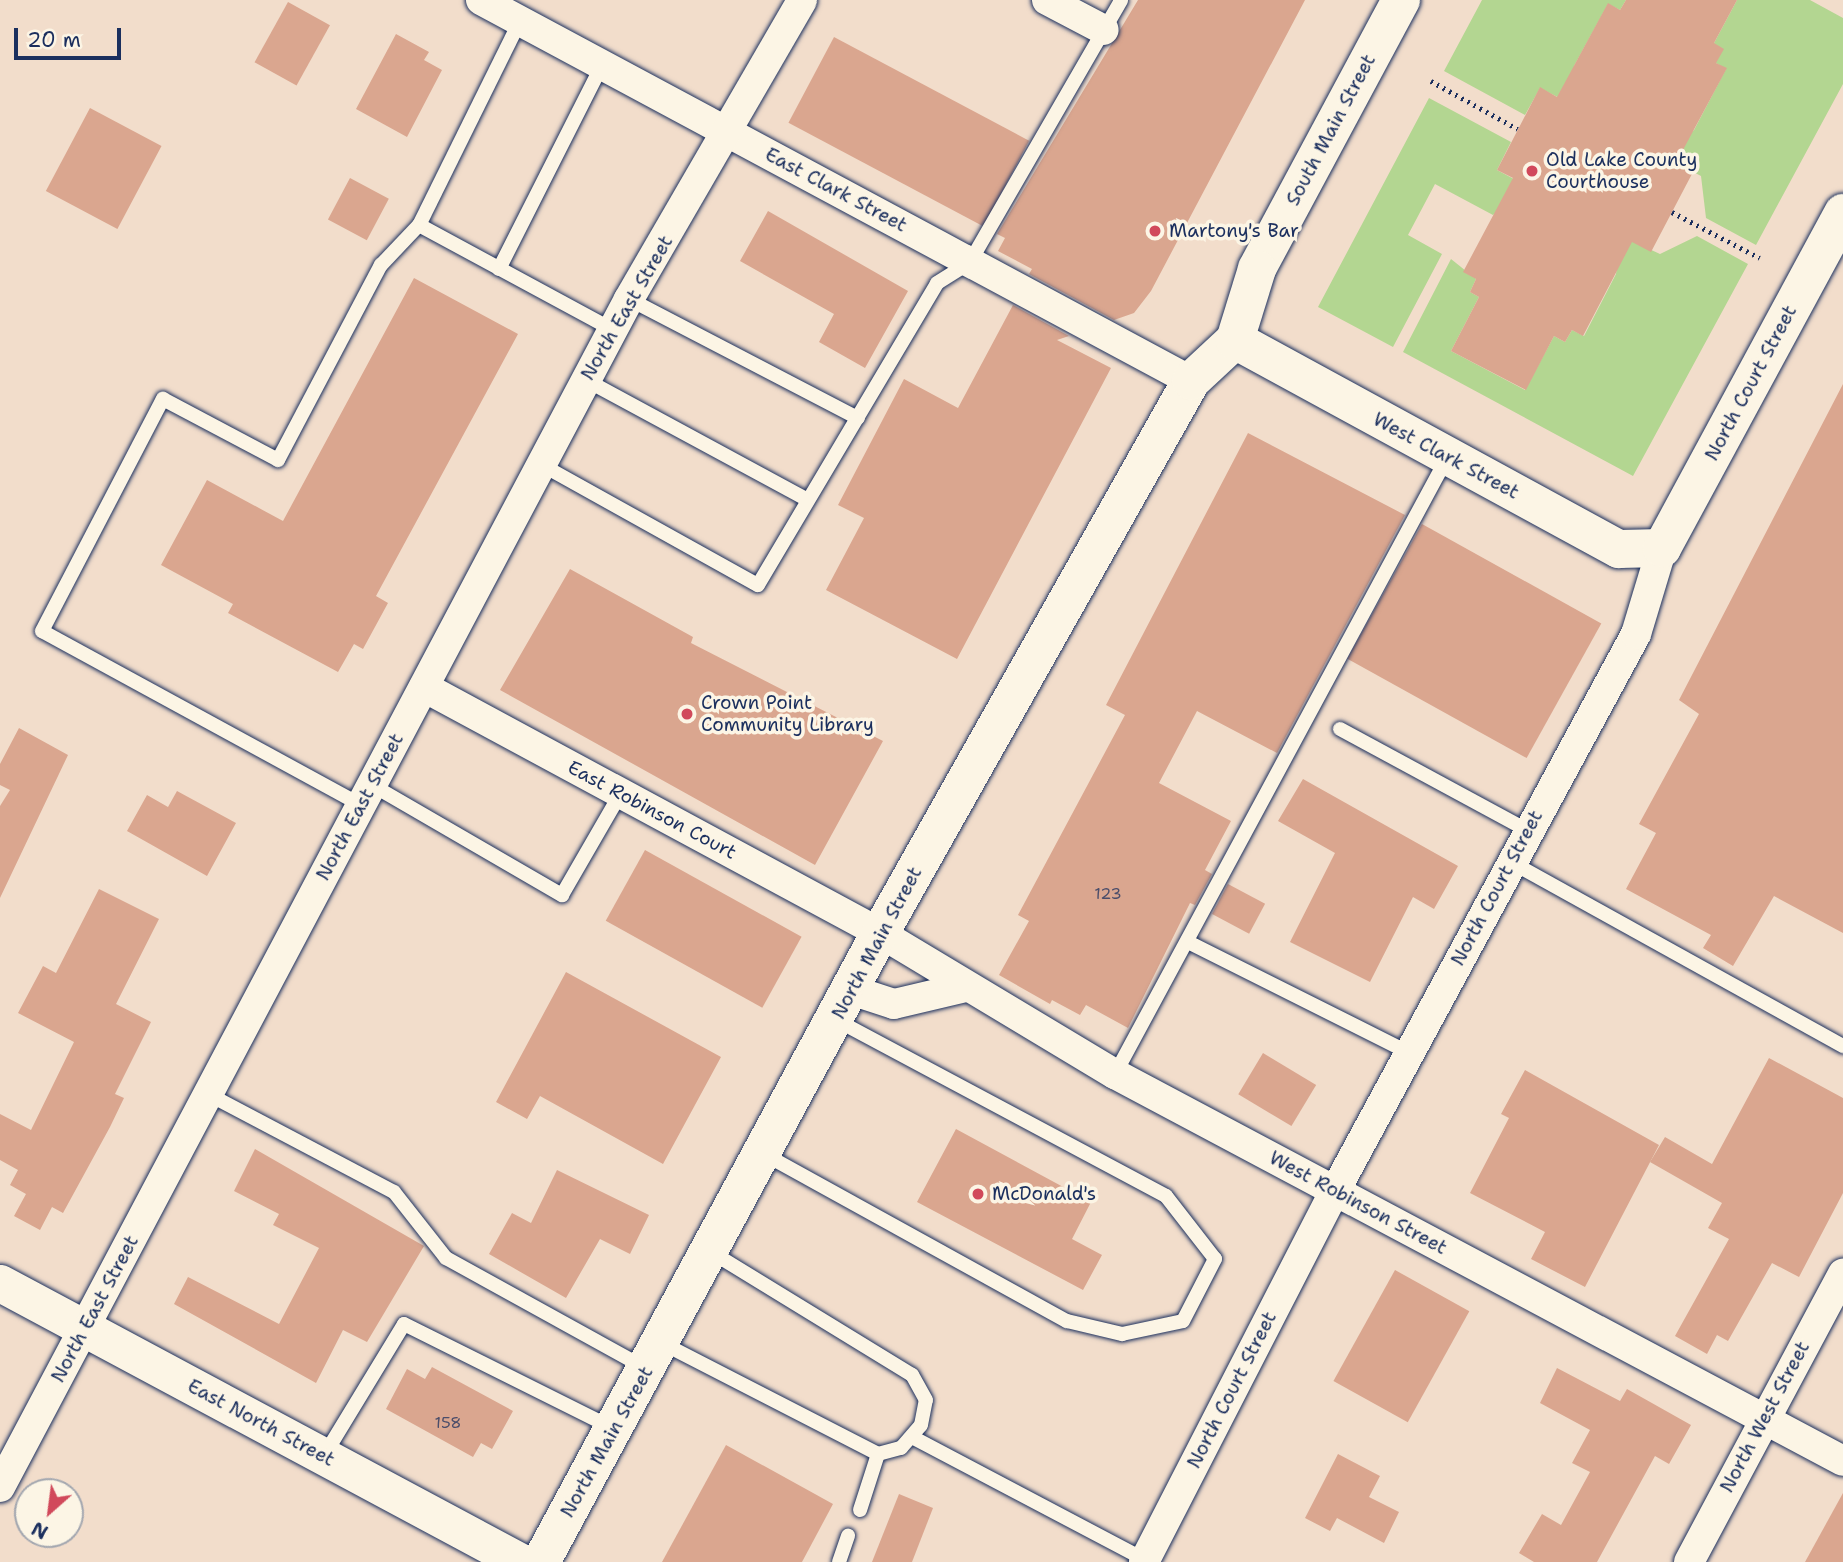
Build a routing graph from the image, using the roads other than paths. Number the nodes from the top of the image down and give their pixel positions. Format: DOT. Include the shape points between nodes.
graph roads {
  1 [pos="481,0"];
  2 [pos="802,0"];
  3 [pos="1047,0"];
  4 [pos="1121,0"];
  5 [pos="1401,0"];
  6 [pos="520,21"];
  7 [pos="1104,30"];
  8 [pos="602,65"];
  9 [pos="730,134"];
  10 [pos="1843,213"];
  11 [pos="419,225"];
  12 [pos="970,262"];
  13 [pos="499,268"];
  14 [pos="629,299"];
  15 [pos="613,330"];
  16 [pos="1235,340"];
  17 [pos="586,380"];
  18 [pos="1191,381"];
  19 [pos="858,418"];
  20 [pos="1448,456"];
  21 [pos="542,465"];
  22 [pos="808,500"];
  23 [pos="1662,548"];
  24 [pos="424,687"];
  25 [pos="1340,729"];
  26 [pos="621,793"];
  27 [pos="366,795"];
  28 [pos="1527,830"];
  29 [pos="1510,861"];
  30 [pos="880,933"];
  31 [pos="1189,943"];
  32 [pos="966,987"];
  33 [pos="844,1005"];
  34 [pos="1843,1046"];
  35 [pos="1410,1053"];
  36 [pos="1115,1074"];
  37 [pos="208,1094"];
  38 [pos="764,1154"];
  39 [pos="1335,1191"];
  40 [pos="710,1252"];
  41 [pos="1843,1273"];
  42 [pos="0,1283"];
  43 [pos="85,1328"];
  44 [pos="653,1356"];
  45 [pos="1762,1418"];
  46 [pos="614,1429"];
  47 [pos="912,1437"];
  48 [pos="878,1454"];
  49 [pos="324,1456"];
  50 [pos="1843,1461"];
  51 [pos="1,1485"];
  52 [pos="860,1510"];
  53 [pos="848,1536"];
  54 [pos="1144,1561"];
  55 [pos="522,1562"];
  56 [pos="541,1562"];
  57 [pos="839,1562"];
  58 [pos="1689,1562"];
  1 -- 6 [label="street, East Clark Street"];
  2 -- 9 [label="street, North East Street"];
  3 -- 7 [label="street"];
  4 -- 7 [label="lane"];
  5 -- 16 [label="main road, South Main Street" via="1258,269"];
  6 -- 8 [label="street, East Clark Street"];
  6 -- 11 [label="lane"];
  7 -- 12 [label="lane"];
  8 -- 9 [label="street, East Clark Street"];
  8 -- 13 [label="lane"];
  9 -- 12 [label="street, East Clark Street"];
  9 -- 14 [label="street, North East Street"];
  10 -- 23 [label="main road, North Court Street"];
  11 -- 13 [label="lane"];
  11 -- 27 [label="lane" via="381,265 278,460 163,399 42,631"];
  12 -- 18 [label="street, East Clark Street"];
  12 -- 19 [label="lane" via="937,283"];
  13 -- 15 [label="lane"];
  14 -- 15 [label="street, North East Street"];
  14 -- 19 [label="lane"];
  15 -- 17 [label="street, North East Street"];
  16 -- 18 [label="main road, North Main Street"];
  16 -- 20 [label="main road, West Clark Street"];
  17 -- 21 [label="street, North East Street"];
  17 -- 22 [label="lane"];
  18 -- 30 [label="main road, North Main Street"];
  19 -- 22 [label="lane"];
  20 -- 23 [label="main road, West Clark Street" via="1619,549"];
  20 -- 31 [label="lane"];
  21 -- 22 [label="lane" via="758,585"];
  21 -- 24 [label="street, North East Street"];
  23 -- 28 [label="street, North Court Street" via="1636,634"];
  24 -- 26 [label="street, East Robinson Court"];
  24 -- 27 [label="street, North East Street"];
  25 -- 28 [label="lane"];
  26 -- 27 [label="lane" via="562,895"];
  26 -- 30 [label="street, East Robinson Court"];
  27 -- 37 [label="street, North East Street"];
  28 -- 29 [label="street, North Court Street"];
  29 -- 34 [label="lane"];
  29 -- 35 [label="street, North Court Street"];
  30 -- 32 [label="street, West Robinson Street"];
  30 -- 33 [label="main road, North Main Street"];
  31 -- 35 [label="lane"];
  31 -- 36 [label="lane"];
  32 -- 33 [label="street" via="894,1004"];
  32 -- 36 [label="street, West Robinson Street"];
  33 -- 38 [label="main road, North Main Street"];
  33 -- 38 [label="lane" via="1166,1196 1215,1259 1183,1321 1122,1334 1068,1321"];
  35 -- 39 [label="street, North Court Street"];
  36 -- 39 [label="street, West Robinson Street"];
  37 -- 43 [label="street, North East Street"];
  37 -- 44 [label="lane" via="394,1192 446,1258"];
  38 -- 40 [label="main road, North Main Street"];
  39 -- 45 [label="street, West Robinson Street"];
  39 -- 54 [label="street, North Court Street"];
  40 -- 44 [label="main road, North Main Street"];
  40 -- 47 [label="lane" via="912,1375 926,1413"];
  41 -- 45 [label="street, North West Street"];
  42 -- 43 [label="street, East North Street"];
  43 -- 49 [label="street, East North Street"];
  43 -- 51 [label="street, North East Street"];
  44 -- 46 [label="main road, North Main Street"];
  44 -- 48 [label="lane"];
  45 -- 50 [label="street, West Robinson Street"];
  45 -- 58 [label="street, North West Street"];
  46 -- 49 [label="lane" via="404,1324"];
  46 -- 56 [label="main road, North Main Street"];
  47 -- 48 [label="lane"];
  47 -- 54 [label="lane"];
  48 -- 52 [label="lane"];
  49 -- 55 [label="street, East North Street"];
  53 -- 57 [label="lane"];
}
